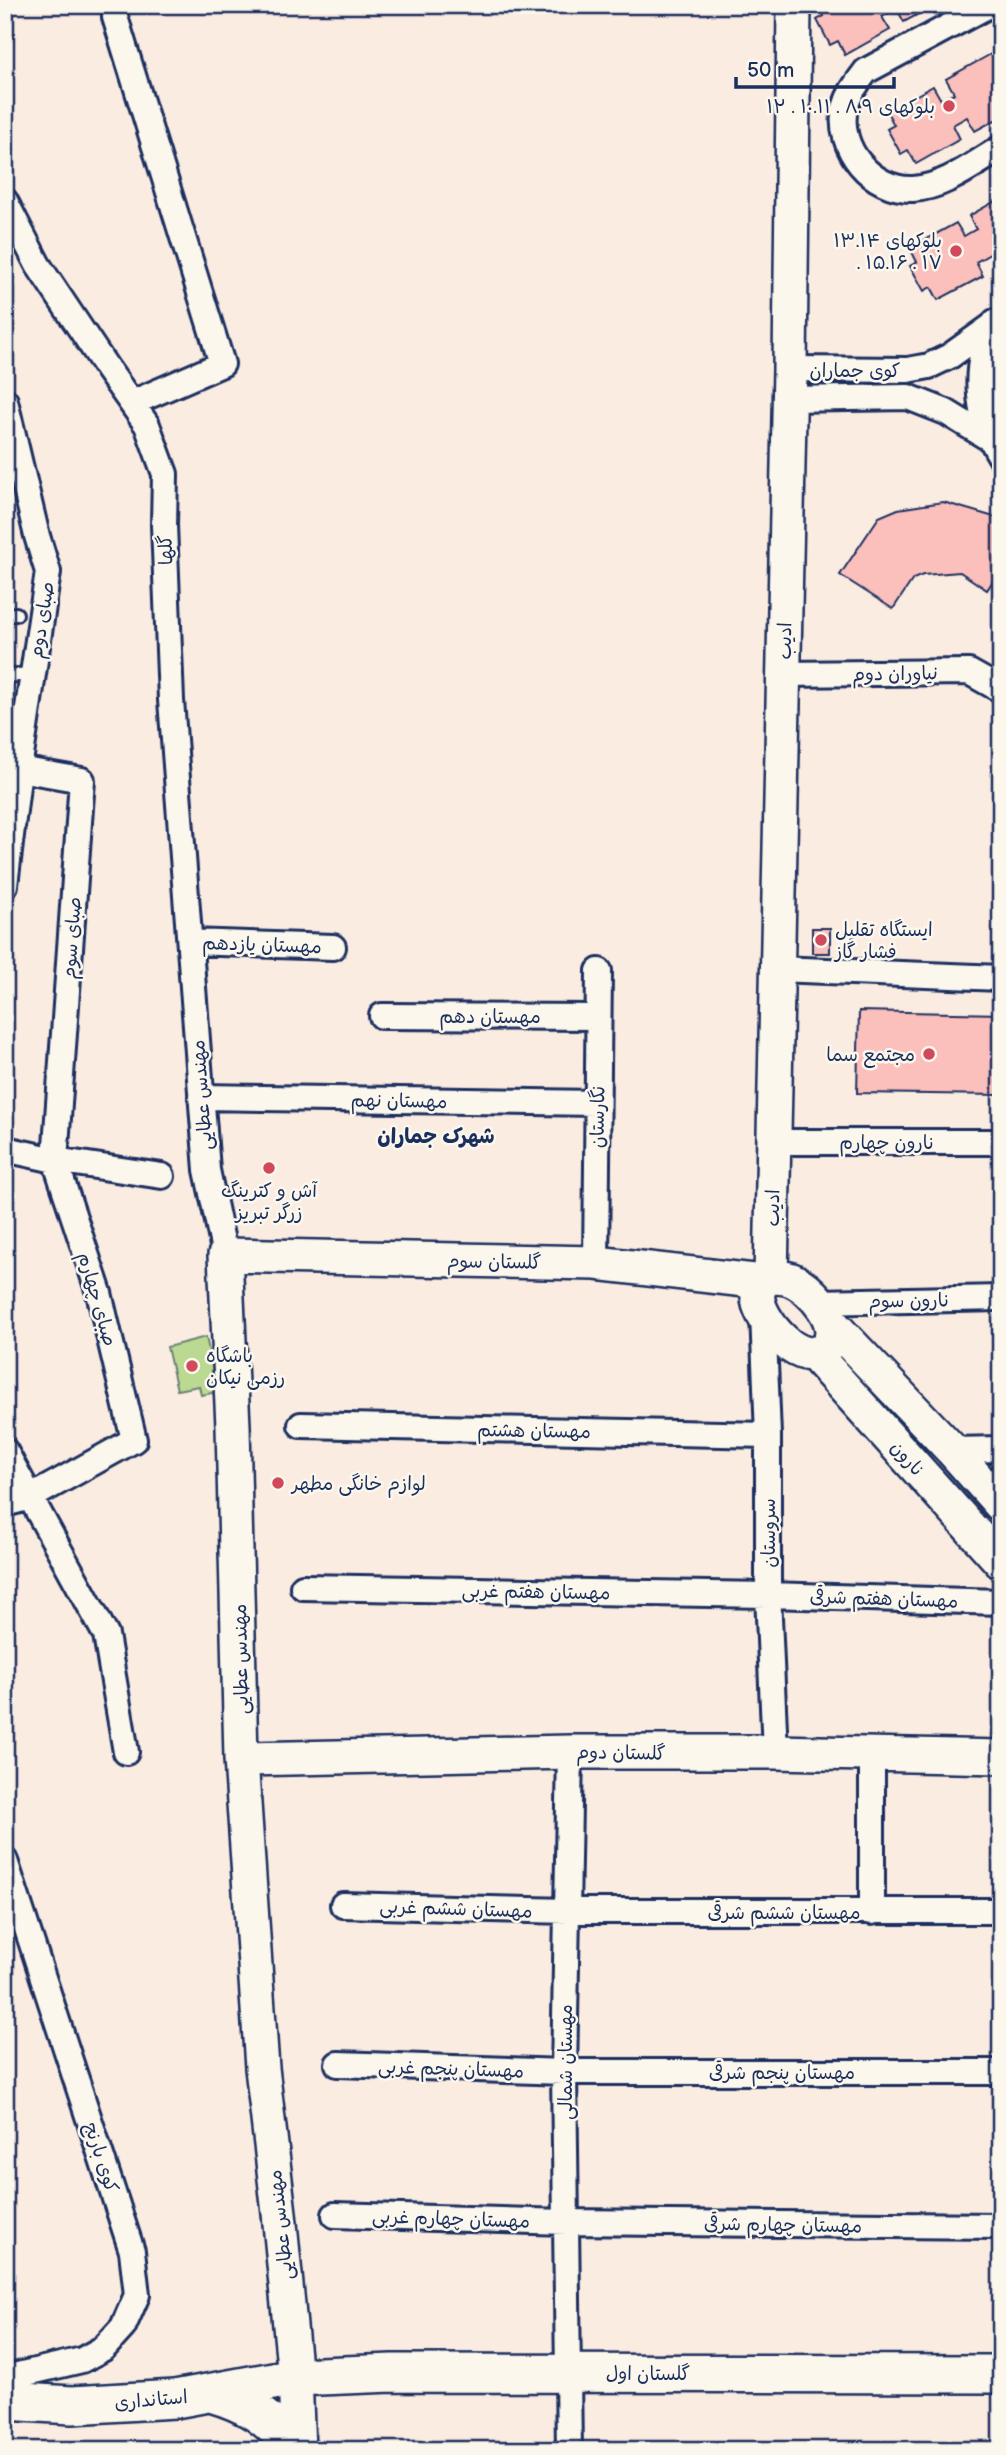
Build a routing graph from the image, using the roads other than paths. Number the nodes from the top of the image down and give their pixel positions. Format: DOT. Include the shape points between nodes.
graph roads {
  1 [pos="115,5"];
  2 [pos="794,5"];
  3 [pos="989,5"];
  4 [pos="1001,148"];
  5 [pos="5,201"];
  6 [pos="997,319"];
  7 [pos="790,384"];
  8 [pos="5,401"];
  9 [pos="132,403"];
  10 [pos="995,448"];
  11 [pos="32,674"];
  12 [pos="784,674"];
  13 [pos="5,676"];
  14 [pos="1001,690"];
  15 [pos="19,769"];
  16 [pos="5,885"];
  17 [pos="190,942"];
  18 [pos="333,947"];
  19 [pos="777,968"];
  20 [pos="598,971"];
  21 [pos="1001,978"];
  22 [pos="382,1016"];
  23 [pos="598,1017"];
  24 [pos="201,1097"];
  25 [pos="597,1102"];
  26 [pos="774,1142"];
  27 [pos="1001,1142"];
  28 [pos="5,1149"];
  29 [pos="55,1160"];
  30 [pos="162,1176"];
  31 [pos="225,1255"];
  32 [pos="596,1263"];
  33 [pos="766,1291"];
  34 [pos="1001,1298"];
  35 [pos="825,1313"];
  36 [pos="814,1354"];
  37 [pos="301,1425"];
  38 [pos="768,1435"];
  39 [pos="1001,1449"];
  40 [pos="952,1450"];
  41 [pos="5,1451"];
  42 [pos="31,1497"];
  43 [pos="5,1504"];
  44 [pos="1001,1505"];
  45 [pos="1001,1562"];
  46 [pos="303,1587"];
  47 [pos="768,1595"];
  48 [pos="1001,1602"];
  49 [pos="127,1752"];
  50 [pos="570,1752"];
  51 [pos="775,1752"];
  52 [pos="872,1754"];
  53 [pos="1001,1757"];
  54 [pos="241,1759"];
  55 [pos="5,1861"];
  56 [pos="343,1905"];
  57 [pos="568,1911"];
  58 [pos="1001,1911"];
  59 [pos="872,1912"];
  60 [pos="14,1917"];
  61 [pos="338,2064"];
  62 [pos="564,2071"];
  63 [pos="1001,2072"];
  64 [pos="335,2215"];
  65 [pos="566,2222"];
  66 [pos="1001,2226"];
  67 [pos="568,2372"];
  68 [pos="1001,2374"];
  69 [pos="295,2376"];
  70 [pos="5,2378"];
  71 [pos="211,2393"];
  72 [pos="5,2400"];
  73 [pos="296,2450"];
  74 [pos="569,2450"];
  1 -- 9 [label="street" via="222,364"];
  2 -- 7 [label="street, ادیب"];
  3 -- 4 [label="street" via="866,71 852,89 845,110 845,133 853,155 867,173 909,189 932,186"];
  5 -- 9 [label="street, گلها" via="38,265"];
  6 -- 7 [label="street, کوی جماران" via="950,356 929,366"];
  6 -- 10 [label="street" via="981,362 980,401"];
  7 -- 10 [label="street, کوی جماران" via="908,397 947,412"];
  7 -- 12 [label="street, ادیب"];
  8 -- 11 [label="street, صبای دوم" via="48,572"];
  9 -- 17 [label="street, گلها" via="148,425 164,474 171,700"];
  11 -- 13 [label="lane"];
  11 -- 15 [label="street, صبای دوم"];
  12 -- 14 [label="street, نیاوران دوم" via="969,672"];
  12 -- 19 [label="street, ادیب"];
  15 -- 16 [label="street, صبای دوم"];
  15 -- 29 [label="street, صبای سوم" via="82,780"];
  17 -- 18 [label="street, مهستان یازدهم"];
  17 -- 24 [label="street, مهندس عطایی"];
  19 -- 21 [label="street"];
  19 -- 26 [label="street, ادیب"];
  20 -- 23 [label="street, نگارستان"];
  22 -- 23 [label="street, مهستان دهم"];
  23 -- 25 [label="street, نگارستان"];
  24 -- 25 [label="street, مهستان نهم"];
  24 -- 31 [label="street, مهندس عطایی" via="207,1170"];
  25 -- 32 [label="street, نگارستان"];
  26 -- 27 [label="street, نارون چهارم"];
  26 -- 33 [label="street, ادیب"];
  28 -- 29 [label="street"];
  29 -- 30 [label="street"];
  29 -- 42 [label="street, صبای چهارم" via="99,1293 134,1440"];
  31 -- 32 [label="street, گلستان سوم"];
  31 -- 54 [label="street, مهندس عطایی"];
  32 -- 33 [label="street, گلستان سوم"];
  33 -- 35 [label="street, نارون" via="782,1277 794,1280"];
  33 -- 36 [label="street" via="782,1339 794,1350"];
  33 -- 38 [label="street, سروستان"];
  34 -- 35 [label="street, نارون سوم"];
  35 -- 36 [label="street" via="832,1336 828,1346"];
  35 -- 40 [label="street, نارون"];
  36 -- 45 [label="street, نارون"];
  37 -- 38 [label="street, مهستان هشتم"];
  38 -- 47 [label="street, سروستان"];
  39 -- 40 [label="street"];
  40 -- 44 [label="street, نارون"];
  41 -- 42 [label="street"];
  42 -- 43 [label="street"];
  42 -- 49 [label="street" via="106,1635"];
  46 -- 47 [label="street, مهستان هفتم غربی"];
  47 -- 48 [label="street, مهستان هفتم شرقی"];
  47 -- 51 [label="street, سروستان"];
  50 -- 51 [label="street, گلستان دوم"];
  50 -- 54 [label="street, گلستان دوم"];
  50 -- 57 [label="street, مهستان شمالی"];
  51 -- 52 [label="street, گلستان دوم"];
  52 -- 53 [label="street, گلستان دوم"];
  52 -- 59 [label="street"];
  54 -- 69 [label="street, مهندس عطایی" via="262,2068"];
  55 -- 60 [label="street, کوی بارنج"];
  56 -- 57 [label="street, مهستان ششم غربی"];
  57 -- 59 [label="street, مهستان ششم شرقی"];
  57 -- 62 [label="street, مهستان شمالی"];
  58 -- 59 [label="street, مهستان ششم شرقی"];
  60 -- 70 [label="street, کوی بارنج" via="132,2251 137,2295 123,2327 104,2348 82,2360"];
  61 -- 62 [label="street, مهستان پنجم غربی"];
  62 -- 63 [label="street, مهستان پنجم شرقی"];
  62 -- 65 [label="street, مهستان شمالی"];
  64 -- 65 [label="street, مهستان چهارم غربی"];
  65 -- 66 [label="street, مهستان چهارم شرقی"];
  65 -- 67 [label="street, مهستان شمالی"];
  67 -- 68 [label="main road, گلستان اول"];
  67 -- 69 [label="main road, گلستان اول"];
  67 -- 74 [label="street, مهستان شمالی"];
  69 -- 71 [label="main road, استاندارى"];
  69 -- 73 [label="street, مهندس عطایی"];
  71 -- 72 [label="main road, استاندارى" via="72,2406"];
  71 -- 73 [label="main road" via="262,2414"];
}
